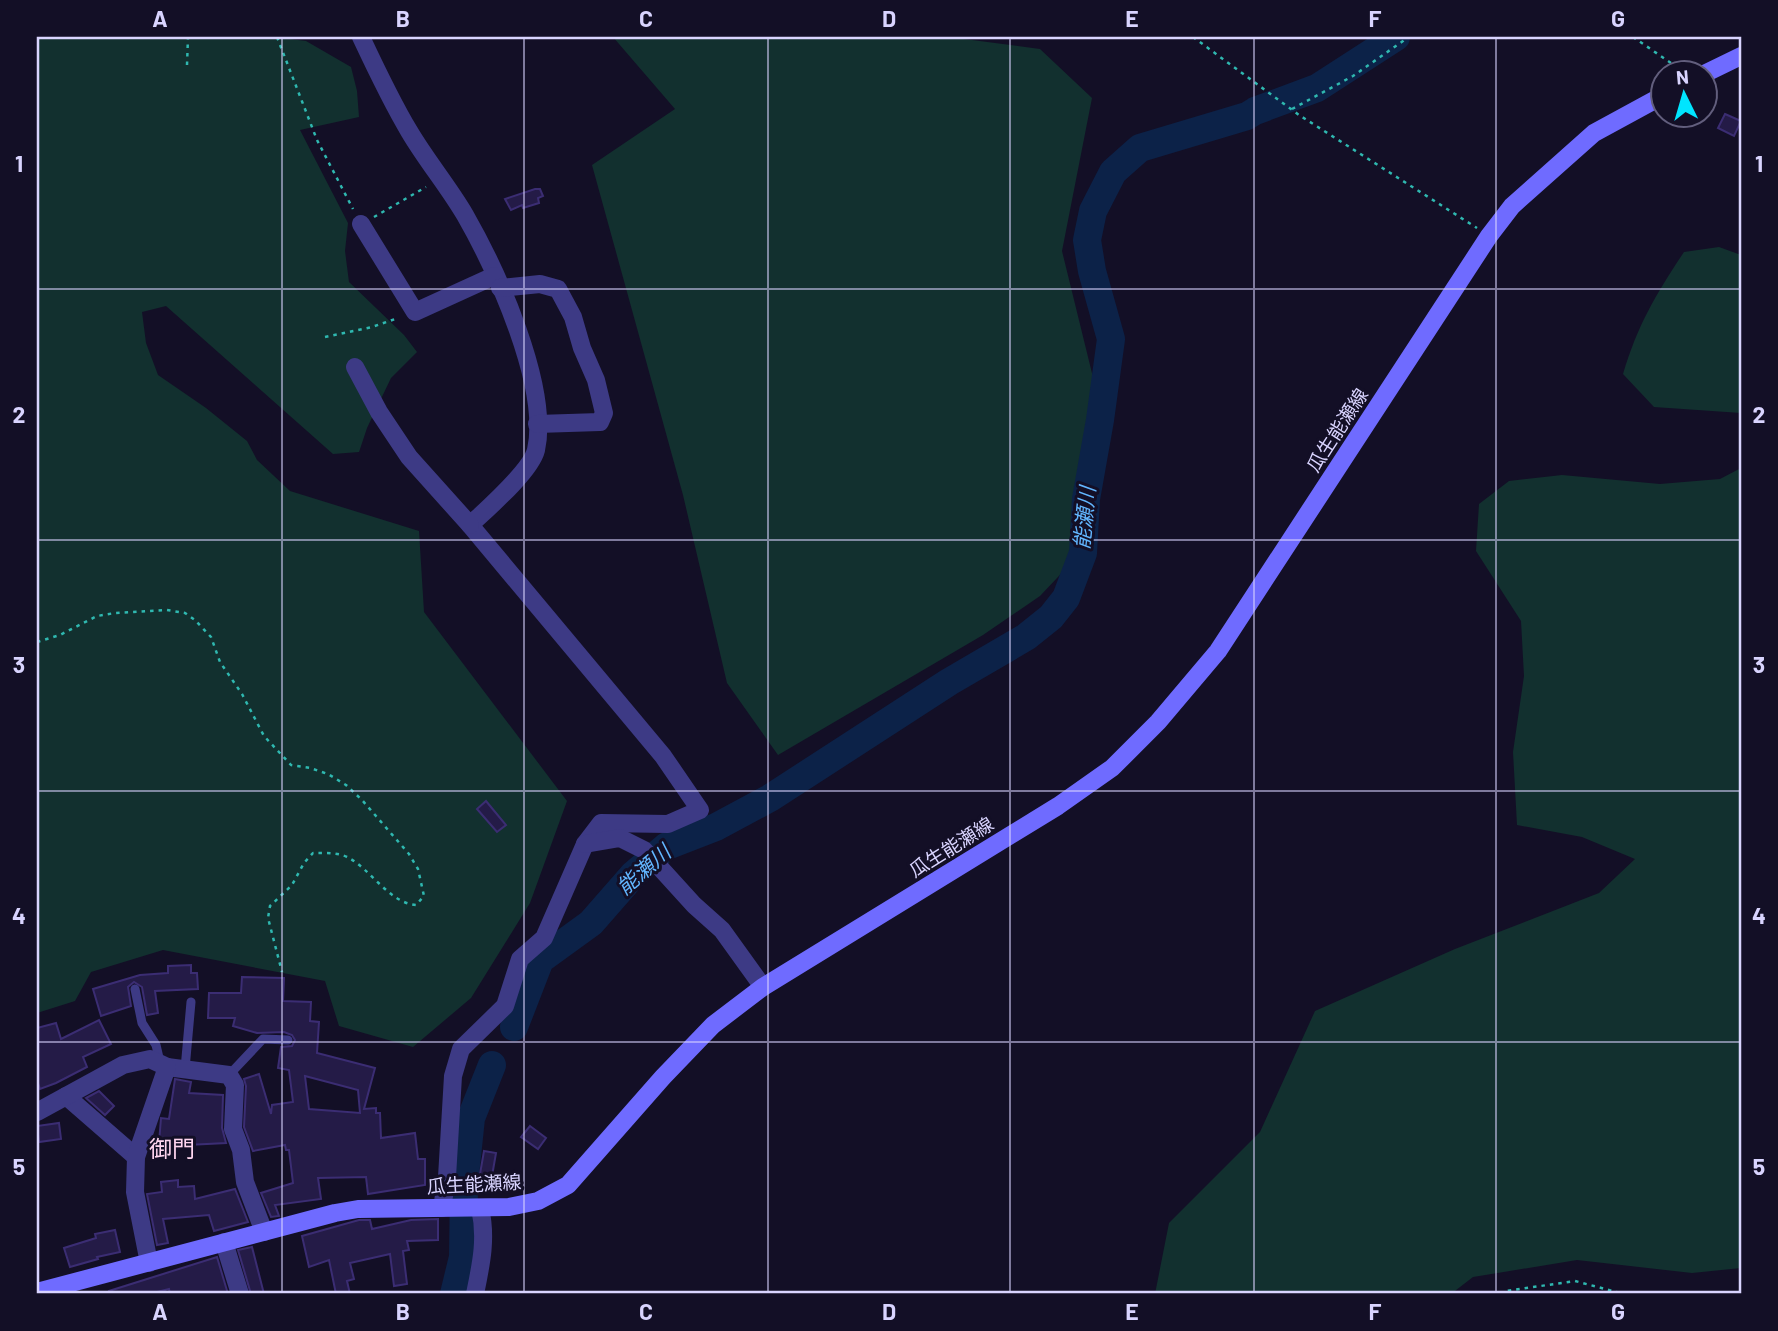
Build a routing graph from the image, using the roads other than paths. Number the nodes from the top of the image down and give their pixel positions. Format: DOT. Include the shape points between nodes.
graph roads {
  1 [pos="361,37"];
  2 [pos="1741,56"];
  3 [pos="1718,67"];
  4 [pos="1648,104"];
  5 [pos="361,224"];
  6 [pos="497,282"];
  7 [pos="355,367"];
  8 [pos="537,424"];
  9 [pos="470,525"];
  10 [pos="585,844"];
  11 [pos="763,987"];
  12 [pos="135,989"];
  13 [pos="191,1002"];
  14 [pos="288,1040"];
  15 [pos="171,1066"];
  16 [pos="229,1075"];
  17 [pos="66,1096"];
  18 [pos="37,1112"];
  19 [pos="136,1157"];
  20 [pos="442,1208"];
  21 [pos="481,1208"];
  22 [pos="264,1232"];
  23 [pos="224,1242"];
  24 [pos="149,1263"];
  25 [pos="37,1292"];
  26 [pos="240,1294"];
  27 [pos="475,1294"];
  1 -- 6 [label="street" via="409,132 465,216"];
  2 -- 3 [label="main road"];
  4 -- 11 [label="main road, 瓜生能瀬線" via="1594,133 1512,206 1218,651 1112,768"];
  5 -- 6 [label="street" via="415,313"];
  6 -- 8 [label="street" via="524,351 537,401"];
  6 -- 8 [label="street" via="558,289 596,380 604,413 600,422"];
  7 -- 9 [label="street" via="409,457"];
  8 -- 9 [label="street" via="536,453 509,489"];
  9 -- 10 [label="street" via="663,756 700,810 668,824 601,823"];
  10 -- 11 [label="street" via="620,838 644,850 722,930"];
  10 -- 20 [label="street" via="544,938 520,960 505,1006 461,1049 453,1076"];
  11 -- 21 [label="main road, 瓜生能瀬線" via="713,1025 568,1185 538,1201"];
  12 -- 15 [label="lane" via="142,1023"];
  13 -- 15 [label="lane"];
  14 -- 16 [label="lane" via="263,1039"];
  15 -- 16 [label="street"];
  15 -- 17 [label="street" via="149,1059 123,1065"];
  15 -- 19 [label="street"];
  16 -- 22 [label="street" via="235,1085 233,1129 245,1182"];
  17 -- 18 [label="street"];
  17 -- 19 [label="street"];
  19 -- 24 [label="street" via="135,1192"];
  20 -- 21 [label="main road, 瓜生能瀬線"];
  20 -- 22 [label="main road, 瓜生能瀬線" via="358,1209"];
  21 -- 27 [label="street" via="483,1256"];
  22 -- 23 [label="main road, 瓜生能瀬線"];
  23 -- 24 [label="main road, 瓜生能瀬線"];
  23 -- 26 [label="street"];
  24 -- 25 [label="main road, 瓜生能瀬線"];
}
